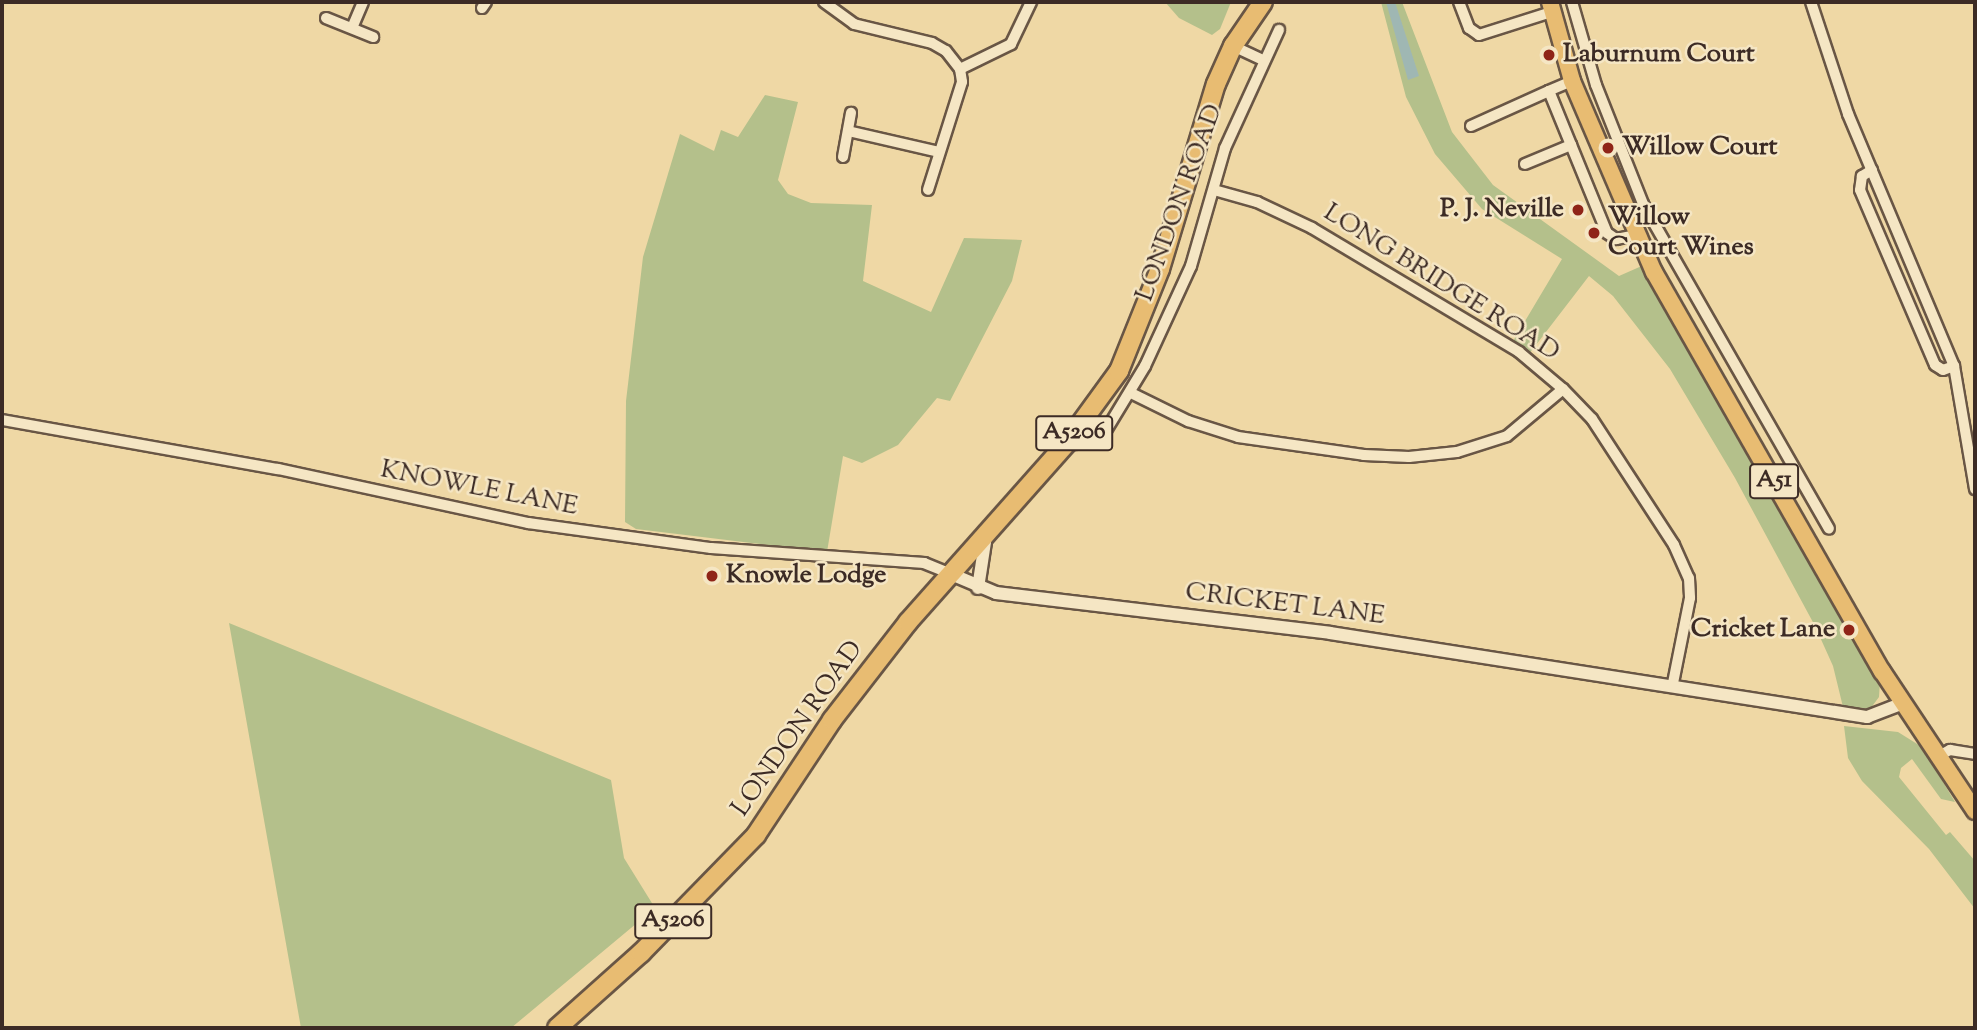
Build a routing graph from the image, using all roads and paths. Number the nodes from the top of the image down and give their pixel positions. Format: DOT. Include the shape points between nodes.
graph roads {
  1 [pos="363,2"];
  2 [pos="824,2"];
  3 [pos="1031,2"];
  4 [pos="1264,2"];
  5 [pos="1458,2"];
  6 [pos="1811,2"];
  7 [pos="1573,7"];
  8 [pos="1551,10"];
  9 [pos="327,18"];
  10 [pos="352,28"];
  11 [pos="1279,30"];
  12 [pos="373,37"];
  13 [pos="1233,46"];
  14 [pos="1263,60"];
  15 [pos="960,69"];
  16 [pos="1572,80"];
  17 [pos="1549,91"];
  18 [pos="851,113"];
  19 [pos="1471,126"];
  20 [pos="848,131"];
  21 [pos="1571,145"];
  22 [pos="939,152"];
  23 [pos="844,156"];
  24 [pos="1525,164"];
  25 [pos="1872,170"];
  26 [pos="928,190"];
  27 [pos="1214,190"];
  28 [pos="1636,235"];
  29 [pos="1954,366"];
  30 [pos="1563,389"];
  31 [pos="1131,393"];
  32 [pos="2,420"];
  33 [pos="1065,445"];
  34 [pos="1802,483"];
  35 [pos="1975,489"];
  36 [pos="1782,496"];
  37 [pos="1829,529"];
  38 [pos="986,536"];
  39 [pos="951,574"];
  40 [pos="978,588"];
  41 [pos="1673,683"];
  42 [pos="1904,703"];
  43 [pos="1975,754"];
  44 [pos="1940,756"];
  45 [pos="1975,811"];
  46 [pos="557,1028"];
  1 -- 10 [label="street"];
  2 -- 15 [label="street" via="854,24 932,43 946,51"];
  3 -- 15 [label="street" via="1011,44"];
  4 -- 13 [label="highway, LONDON ROAD / A5206"];
  5 -- 8 [label="street" via="1469,28 1479,35"];
  6 -- 25 [label="street" via="1837,85"];
  7 -- 8 [label="street"];
  7 -- 34 [label="street" via="1596,85 1643,204"];
  8 -- 16 [label="main road, A51"];
  9 -- 10 [label="street"];
  10 -- 12 [label="street"];
  11 -- 14 [label="street, LONDON ROAD"];
  13 -- 14 [label="street"];
  13 -- 33 [label="highway, LONDON ROAD / A5206" via="1216,83 1136,337 1119,371"];
  14 -- 27 [label="street, LONDON ROAD" via="1226,148"];
  15 -- 22 [label="street" via="962,82"];
  16 -- 17 [label="street"];
  16 -- 28 [label="main road, A51"];
  17 -- 19 [label="street"];
  17 -- 21 [label="street"];
  18 -- 20 [label="street"];
  20 -- 22 [label="street"];
  20 -- 23 [label="street"];
  21 -- 24 [label="street"];
  21 -- 28 [label="street" via="1607,233 1616,239"];
  22 -- 26 [label="street"];
  25 -- 29 [label="street"];
  25 -- 29 [label="street" via="1862,176 1860,190 1935,365 1943,370"];
  27 -- 30 [label="street, LONG BRIDGE ROAD" via="1257,202 1312,228 1519,352"];
  27 -- 31 [label="street, LONDON ROAD" via="1191,265"];
  28 -- 36 [label="main road, A51"];
  29 -- 35 [label="street"];
  30 -- 31 [label="street" via="1507,436 1457,452 1409,457 1364,456 1238,437 1188,421"];
  30 -- 41 [label="street, LONG BRIDGE ROAD" via="1591,419 1685,568 1690,598"];
  31 -- 33 [label="street, LONDON ROAD" via="1099,442"];
  32 -- 39 [label="street, KNOWLE LANE" via="244,462 528,523 710,548 924,563"];
  33 -- 38 [label="highway, LONDON ROAD / A5206"];
  34 -- 36 [label="street"];
  34 -- 37 [label="street"];
  36 -- 42 [label="main road, A51"];
  38 -- 39 [label="highway, LONDON ROAD / A5206"];
  38 -- 40 [label="street"];
  39 -- 40 [label="street, CRICKET LANE"];
  39 -- 46 [label="highway, LONDON ROAD / A5206" via="832,720 756,835 640,953"];
  40 -- 41 [label="street, CRICKET LANE"];
  41 -- 42 [label="street, CRICKET LANE" via="1867,717"];
  42 -- 44 [label="main road, A51"];
  43 -- 44 [label="street" via="1950,750"];
  44 -- 45 [label="main road, A51"];
}
